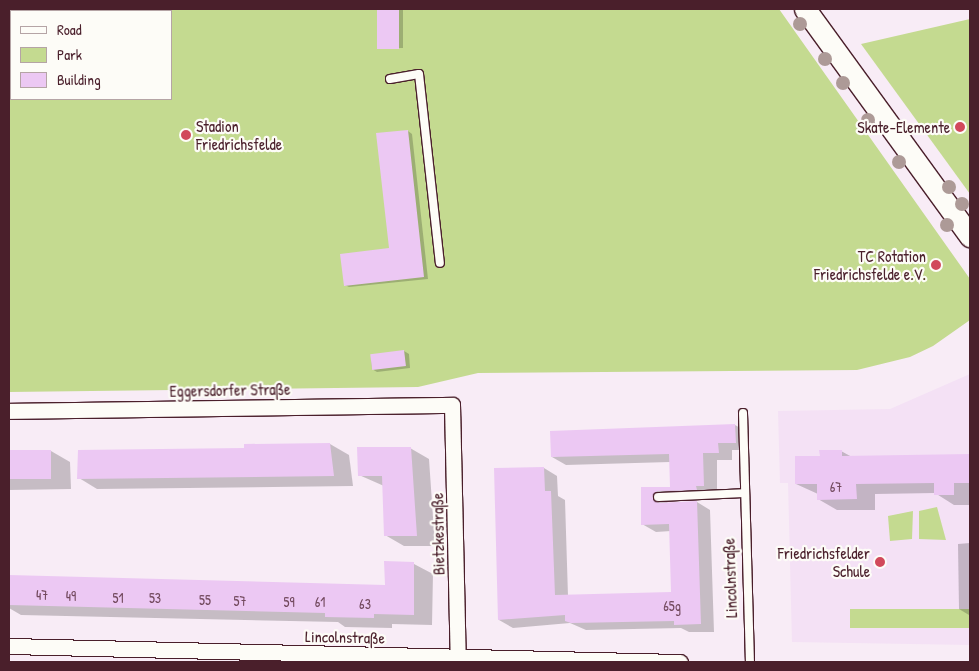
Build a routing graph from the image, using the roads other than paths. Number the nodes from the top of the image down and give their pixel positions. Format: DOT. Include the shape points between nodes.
graph roads {
  1 [pos="805,9"];
  2 [pos="390,79"];
  3 [pos="970,236"];
  4 [pos="440,262"];
  5 [pos="452,405"];
  6 [pos="9,411"];
  7 [pos="743,413"];
  8 [pos="745,493"];
  9 [pos="658,497"];
  10 [pos="9,646"];
  11 [pos="458,660"];
  12 [pos="680,662"];
  13 [pos="750,662"];
  1 -- 3 [label="street"];
  2 -- 4 [label="lane" via="419,74"];
  5 -- 6 [label="street, Eggersdorfer Straße"];
  5 -- 11 [label="street, Bietzkestraße"];
  7 -- 8 [label="lane, Lincolnstraße"];
  8 -- 9 [label="lane"];
  8 -- 13 [label="lane, Lincolnstraße"];
  10 -- 11 [label="street, Lincolnstraße"];
  11 -- 12 [label="street, Lincolnstraße"];
}
